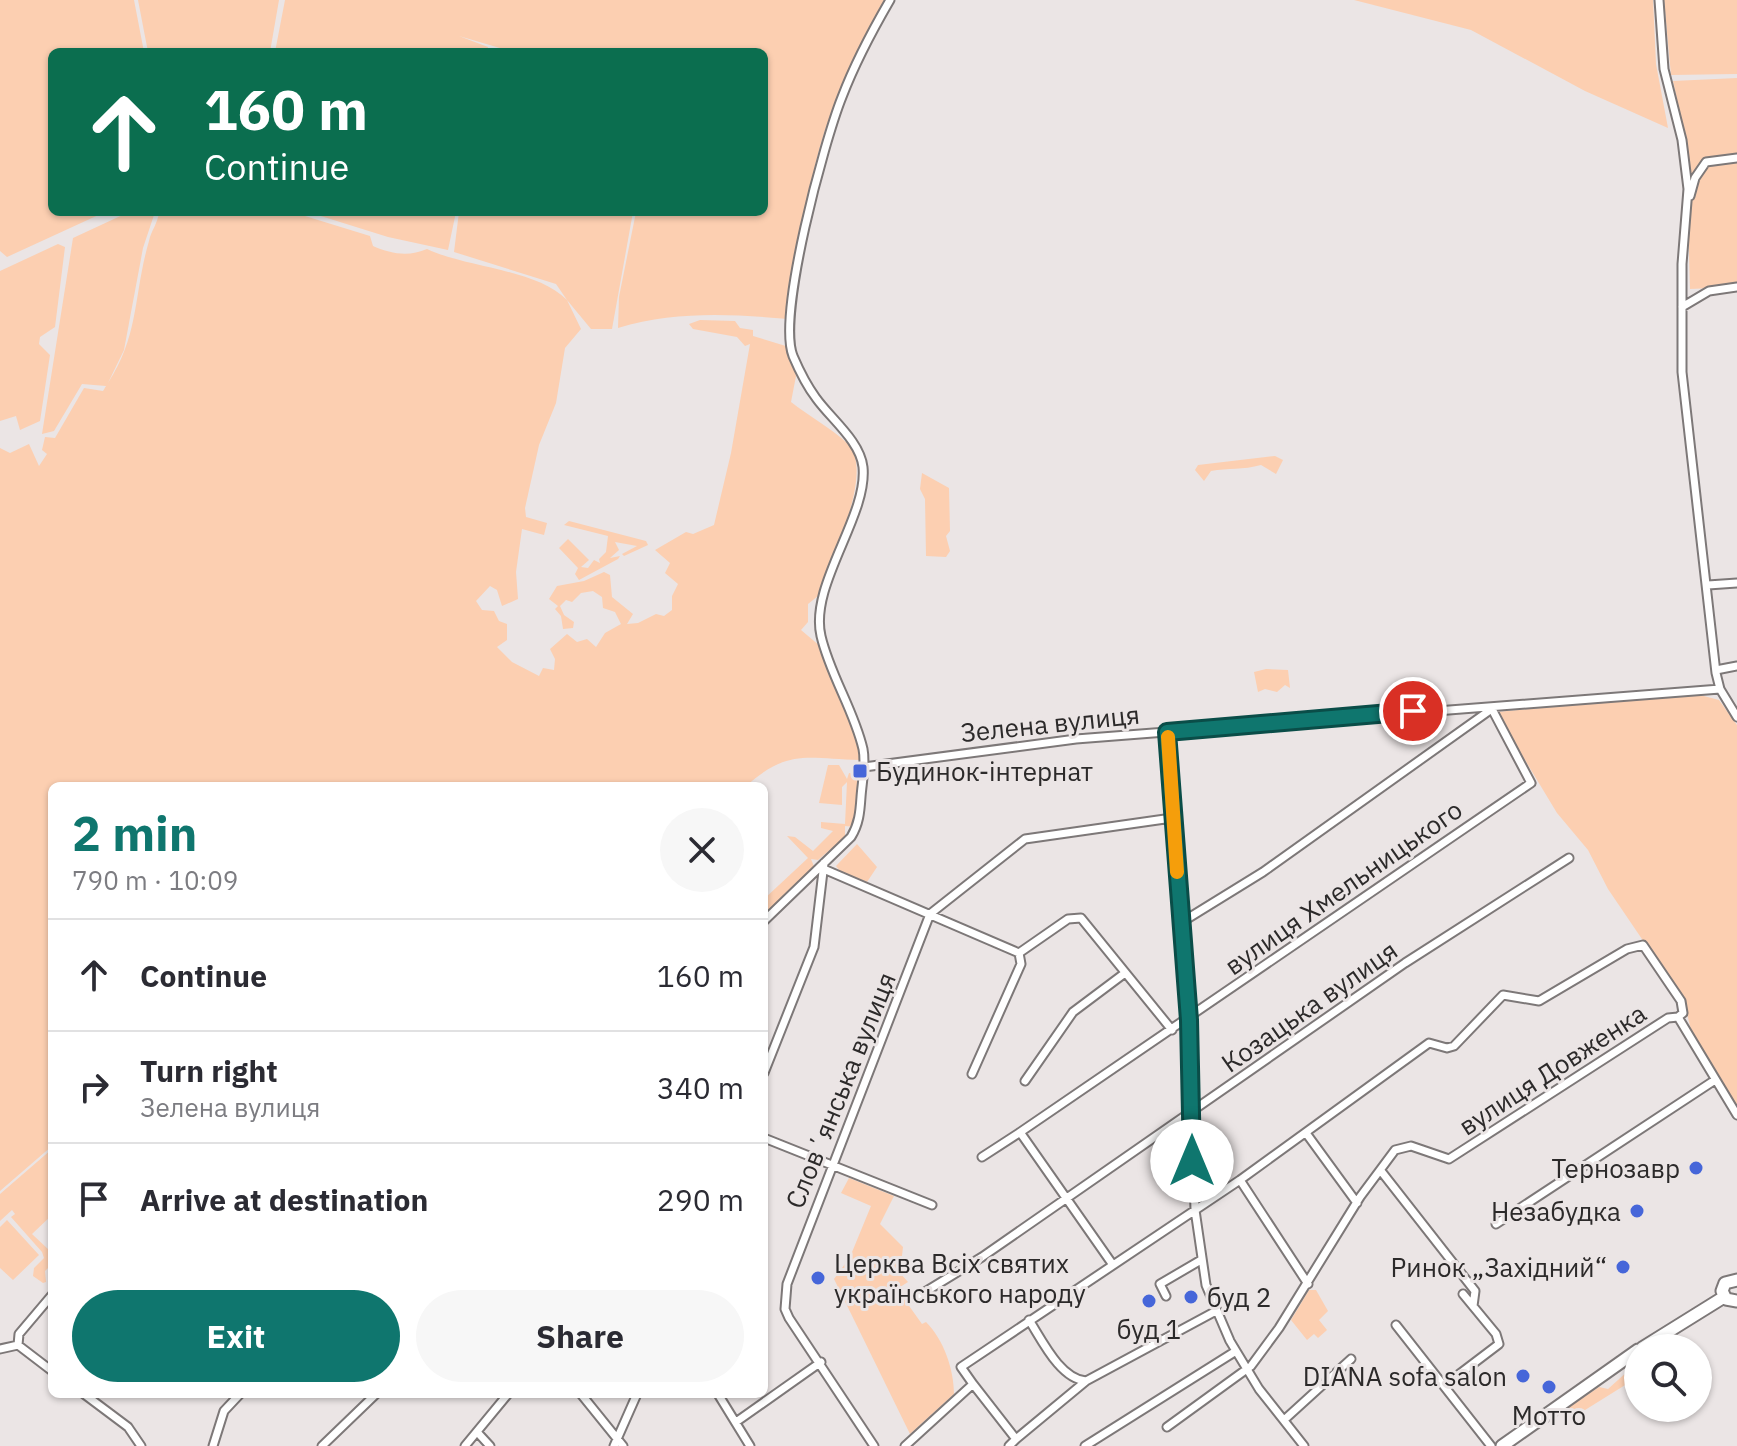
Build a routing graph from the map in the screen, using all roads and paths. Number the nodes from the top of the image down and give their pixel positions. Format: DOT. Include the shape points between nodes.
graph roads {
  1 [pos="890,0"];
  2 [pos="1659,0"];
  3 [pos="1737,158"];
  4 [pos="1689,198"];
  5 [pos="1737,287"];
  6 [pos="1682,307"];
  7 [pos="1737,583"];
  8 [pos="1708,585"];
  9 [pos="1737,666"];
  10 [pos="1716,670"];
  11 [pos="1720,689"];
  12 [pos="1493,709"];
  13 [pos="1737,717"];
  14 [pos="1167,732"];
  15 [pos="864,767"];
  16 [pos="1172,818"];
  17 [pos="1569,858"];
  18 [pos="825,866"];
  19 [pos="930,914"];
  20 [pos="768,917"];
  21 [pos="1182,922"];
  22 [pos="1019,953"];
  23 [pos="1125,973"];
  24 [pos="1678,1017"];
  25 [pos="1189,1020"];
  26 [pos="1172,1030"];
  27 [pos="768,1063"];
  28 [pos="972,1074"];
  29 [pos="1715,1080"];
  30 [pos="1025,1081"];
  31 [pos="1191,1113"];
  32 [pos="1737,1115"];
  33 [pos="1019,1133"];
  34 [pos="1306,1133"];
  35 [pos="768,1140"];
  36 [pos="982,1157"];
  37 [pos="831,1164"];
  38 [pos="1381,1171"];
  39 [pos="1240,1180"];
  40 [pos="1068,1197"];
  41 [pos="1357,1203"];
  42 [pos="932,1205"];
  43 [pos="1195,1210"];
  44 [pos="1496,1224"];
  45 [pos="1201,1260"];
  46 [pos="1113,1265"];
  47 [pos="1737,1280"];
  48 [pos="1308,1284"];
  49 [pos="1463,1294"];
  50 [pos="1166,1296"];
  51 [pos="1724,1297"];
  52 [pos="915,1298"];
  53 [pos="48,1300"];
  54 [pos="1737,1301"];
  55 [pos="1473,1306"];
  56 [pos="1216,1311"];
  57 [pos="1029,1320"];
  58 [pos="1396,1325"];
  59 [pos="1664,1334"];
  60 [pos="18,1345"];
  61 [pos="3,1349"];
  62 [pos="1236,1351"];
  63 [pos="0,1358"];
  64 [pos="1351,1359"];
  65 [pos="1624,1360"];
  66 [pos="821,1362"];
  67 [pos="48,1368"];
  68 [pos="1247,1369"];
  69 [pos="1086,1381"];
  70 [pos="973,1384"];
  71 [pos="1445,1385"];
  72 [pos="89,1398"];
  73 [pos="236,1398"];
  74 [pos="372,1398"];
  75 [pos="505,1398"];
  76 [pos="584,1398"];
  77 [pos="636,1398"];
  78 [pos="721,1398"];
  79 [pos="1284,1420"];
  80 [pos="736,1422"];
  81 [pos="1167,1427"];
  82 [pos="478,1433"];
  83 [pos="1016,1439"];
  84 [pos="621,1444"];
  85 [pos="141,1446"];
  86 [pos="213,1446"];
  87 [pos="322,1446"];
  88 [pos="465,1446"];
  89 [pos="490,1446"];
  90 [pos="750,1446"];
  91 [pos="874,1446"];
  92 [pos="905,1446"];
  93 [pos="1009,1446"];
  94 [pos="1085,1446"];
  95 [pos="1304,1446"];
  96 [pos="1491,1446"];
  97 [pos="1502,1446"];
  1 -- 15 [label="street" via="836,113 788,328 793,355 814,396 851,441 864,470 831,576 820,633 863,750"];
  2 -- 4 [label="street" via="1664,69 1682,140"];
  3 -- 4 [label="street" via="1706,162"];
  4 -- 6 [label="street"];
  5 -- 6 [label="street" via="1709,291"];
  6 -- 8 [label="street" via="1682,372"];
  7 -- 8 [label="street"];
  8 -- 10 [label="street"];
  9 -- 10 [label="street"];
  10 -- 11 [label="street"];
  11 -- 12 [label="street, Зелена вулиця"];
  11 -- 13 [label="street"];
  12 -- 14 [label="street, Зелена вулиця"];
  12 -- 21 [label="street" via="1263,872"];
  12 -- 25 [label="street, вулиця Хмельницького" via="1531,783"];
  14 -- 15 [label="street, Зелена вулиця"];
  14 -- 16 [label="street"];
  15 -- 18 [label="street" via="858,827"];
  16 -- 19 [label="street" via="1025,839"];
  16 -- 21 [label="street"];
  17 -- 31 [label="street, Козацька вулиця" via="1405,963"];
  18 -- 19 [label="street"];
  18 -- 20 [label="street"];
  18 -- 27 [label="street" via="814,947"];
  19 -- 22 [label="street"];
  19 -- 37 [label="street, Словʼянська вулиця"];
  21 -- 25 [label="street"];
  22 -- 23 [label="street" via="1076,916 1086,921"];
  22 -- 28 [label="street" via="1021,964"];
  23 -- 26 [label="street"];
  23 -- 30 [label="street" via="1073,1012"];
  24 -- 29 [label="street"];
  24 -- 34 [label="street" via="1684,1008 1647,948 1637,944 1539,1001 1503,995 1454,1046 1429,1043"];
  24 -- 38 [label="street, вулиця Довженка" via="1668,1018 1449,1159 1404,1146 1389,1155"];
  25 -- 26 [label="street, вулиця Хмельницького"];
  25 -- 31 [label="street"];
  26 -- 33 [label="street, вулиця Хмельницького"];
  29 -- 32 [label="street"];
  29 -- 44 [label="street"];
  31 -- 40 [label="street, Козацька вулиця"];
  31 -- 43 [label="street"];
  33 -- 36 [label="street, вулиця Хмельницького"];
  33 -- 40 [label="street"];
  34 -- 39 [label="street"];
  34 -- 41 [label="street"];
  35 -- 37 [label="street"];
  37 -- 42 [label="street"];
  37 -- 66 [label="street, Словʼянська вулиця" via="785,1298 789,1318"];
  38 -- 41 [label="street"];
  38 -- 55 [label="street" via="1475,1291"];
  39 -- 43 [label="street"];
  39 -- 48 [label="street"];
  40 -- 46 [label="street"];
  40 -- 52 [label="street, Козацька вулиця"];
  41 -- 48 [label="street"];
  43 -- 45 [label="street"];
  43 -- 46 [label="street"];
  45 -- 50 [label="street" via="1160,1284"];
  45 -- 56 [label="street"];
  46 -- 57 [label="street"];
  47 -- 51 [label="highway" via="1725,1283"];
  48 -- 68 [label="street"];
  49 -- 55 [label="street"];
  51 -- 54 [label="highway"];
  51 -- 59 [label="highway"];
  53 -- 60 [label="street" via="19,1334"];
  55 -- 71 [label="street" via="1499,1344"];
  56 -- 62 [label="street"];
  56 -- 69 [label="street"];
  57 -- 69 [label="street" via="1065,1371"];
  57 -- 70 [label="street" via="961,1367"];
  58 -- 71 [label="street"];
  60 -- 61 [label="street"];
  60 -- 67 [label="street"];
  61 -- 63 [label="street"];
  62 -- 68 [label="street"];
  62 -- 94 [label="street"];
  64 -- 79 [label="street"];
  65 -- 97 [label="highway"];
  66 -- 80 [label="street"];
  66 -- 91 [label="street, Словʼянська вулиця"];
  68 -- 79 [label="street"];
  68 -- 81 [label="street"];
  69 -- 83 [label="street"];
  70 -- 83 [label="street"];
  70 -- 92 [label="street"];
  71 -- 96 [label="street"];
  72 -- 85 [label="street" via="134,1433"];
  73 -- 86 [label="street" via="224,1411"];
  74 -- 87 [label="street"];
  75 -- 82 [label="street"];
  76 -- 84 [label="street"];
  77 -- 84 [label="street"];
  78 -- 80 [label="street"];
  79 -- 95 [label="street"];
  80 -- 90 [label="street"];
  82 -- 88 [label="street"];
  82 -- 89 [label="street"];
  83 -- 93 [label="street"];
}
